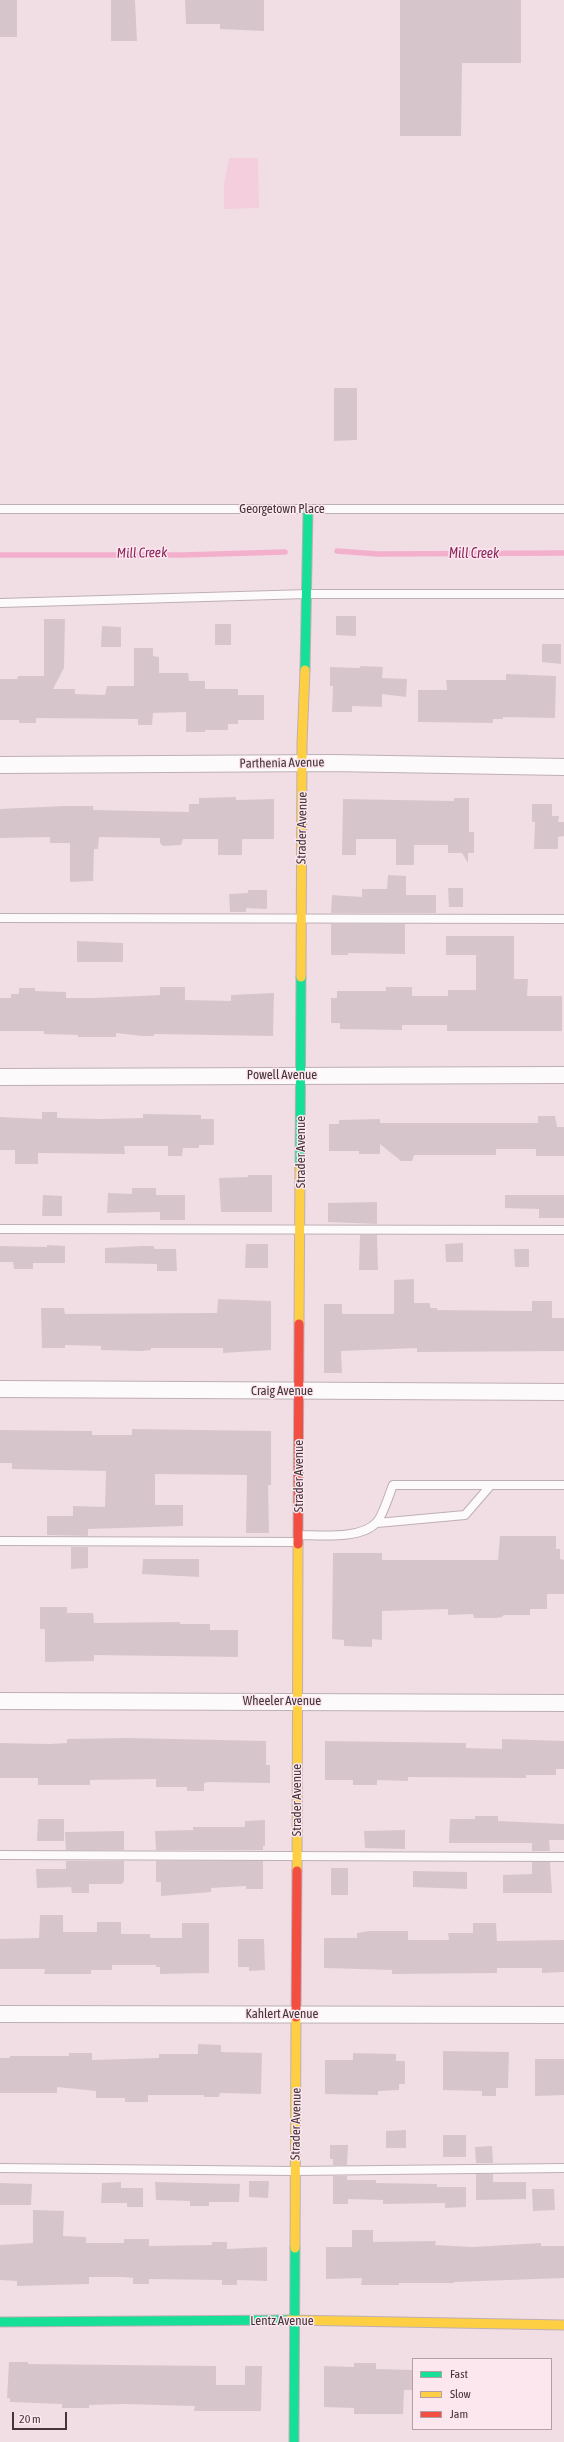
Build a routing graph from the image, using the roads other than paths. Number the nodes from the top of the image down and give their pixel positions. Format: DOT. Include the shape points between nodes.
graph roads {
  1 [pos="0,509"];
  2 [pos="564,509"];
  3 [pos="308,510"];
  4 [pos="308,594"];
  5 [pos="564,594"];
  6 [pos="0,603"];
  7 [pos="303,763"];
  8 [pos="0,765"];
  9 [pos="564,767"];
  10 [pos="0,918"];
  11 [pos="301,918"];
  12 [pos="564,919"];
  13 [pos="302,1075"];
  14 [pos="564,1076"];
  15 [pos="0,1077"];
  16 [pos="0,1229"];
  17 [pos="301,1230"];
  18 [pos="564,1230"];
  19 [pos="0,1389"];
  20 [pos="299,1391"];
  21 [pos="564,1392"];
  22 [pos="564,1485"];
  23 [pos="490,1486"];
  24 [pos="377,1522"];
  25 [pos="299,1539"];
  26 [pos="0,1541"];
  27 [pos="0,1701"];
  28 [pos="297,1701"];
  29 [pos="564,1703"];
  30 [pos="0,1854"];
  31 [pos="297,1857"];
  32 [pos="564,1857"];
  33 [pos="0,2014"];
  34 [pos="297,2014"];
  35 [pos="564,2015"];
  36 [pos="0,2168"];
  37 [pos="564,2168"];
  38 [pos="295,2171"];
  39 [pos="296,2320"];
  40 [pos="0,2322"];
  41 [pos="564,2325"];
  42 [pos="294,2442"];
  1 -- 3 [label="lane, Georgetown Place"];
  2 -- 3 [label="lane, Georgetown Place"];
  3 -- 4 [label="street, Strader Avenue"];
  4 -- 5 [label="lane"];
  4 -- 6 [label="lane"];
  4 -- 7 [label="street, Strader Avenue"];
  7 -- 8 [label="street, Parthenia Avenue"];
  7 -- 9 [label="street, Parthenia Avenue"];
  7 -- 11 [label="street, Strader Avenue"];
  10 -- 11 [label="lane"];
  11 -- 12 [label="lane"];
  11 -- 13 [label="street, Strader Avenue"];
  13 -- 14 [label="street, Powell Avenue"];
  13 -- 15 [label="street, Powell Avenue"];
  13 -- 17 [label="street, Strader Avenue"];
  16 -- 17 [label="lane"];
  17 -- 18 [label="lane"];
  17 -- 20 [label="street, Strader Avenue"];
  19 -- 20 [label="street, Craig Avenue"];
  20 -- 21 [label="street, Craig Avenue"];
  20 -- 25 [label="street, Strader Avenue"];
  22 -- 23 [label="lane"];
  23 -- 24 [label="lane" via="465,1516"];
  23 -- 24 [label="lane" via="393,1485"];
  24 -- 25 [label="lane" via="358,1533"];
  25 -- 26 [label="lane"];
  25 -- 28 [label="street, Strader Avenue"];
  27 -- 28 [label="street, Wheeler Avenue"];
  28 -- 29 [label="street, Wheeler Avenue"];
  28 -- 31 [label="street, Strader Avenue"];
  30 -- 31 [label="lane"];
  31 -- 32 [label="lane"];
  31 -- 34 [label="street, Strader Avenue"];
  33 -- 34 [label="street, Kahlert Avenue"];
  34 -- 35 [label="street, Kahlert Avenue"];
  34 -- 38 [label="street, Strader Avenue"];
  36 -- 38 [label="lane"];
  37 -- 38 [label="lane"];
  38 -- 39 [label="street, Strader Avenue"];
  39 -- 40 [label="street, Lentz Avenue"];
  39 -- 41 [label="street, Lentz Avenue"];
  39 -- 42 [label="street, Strader Avenue"];
}
